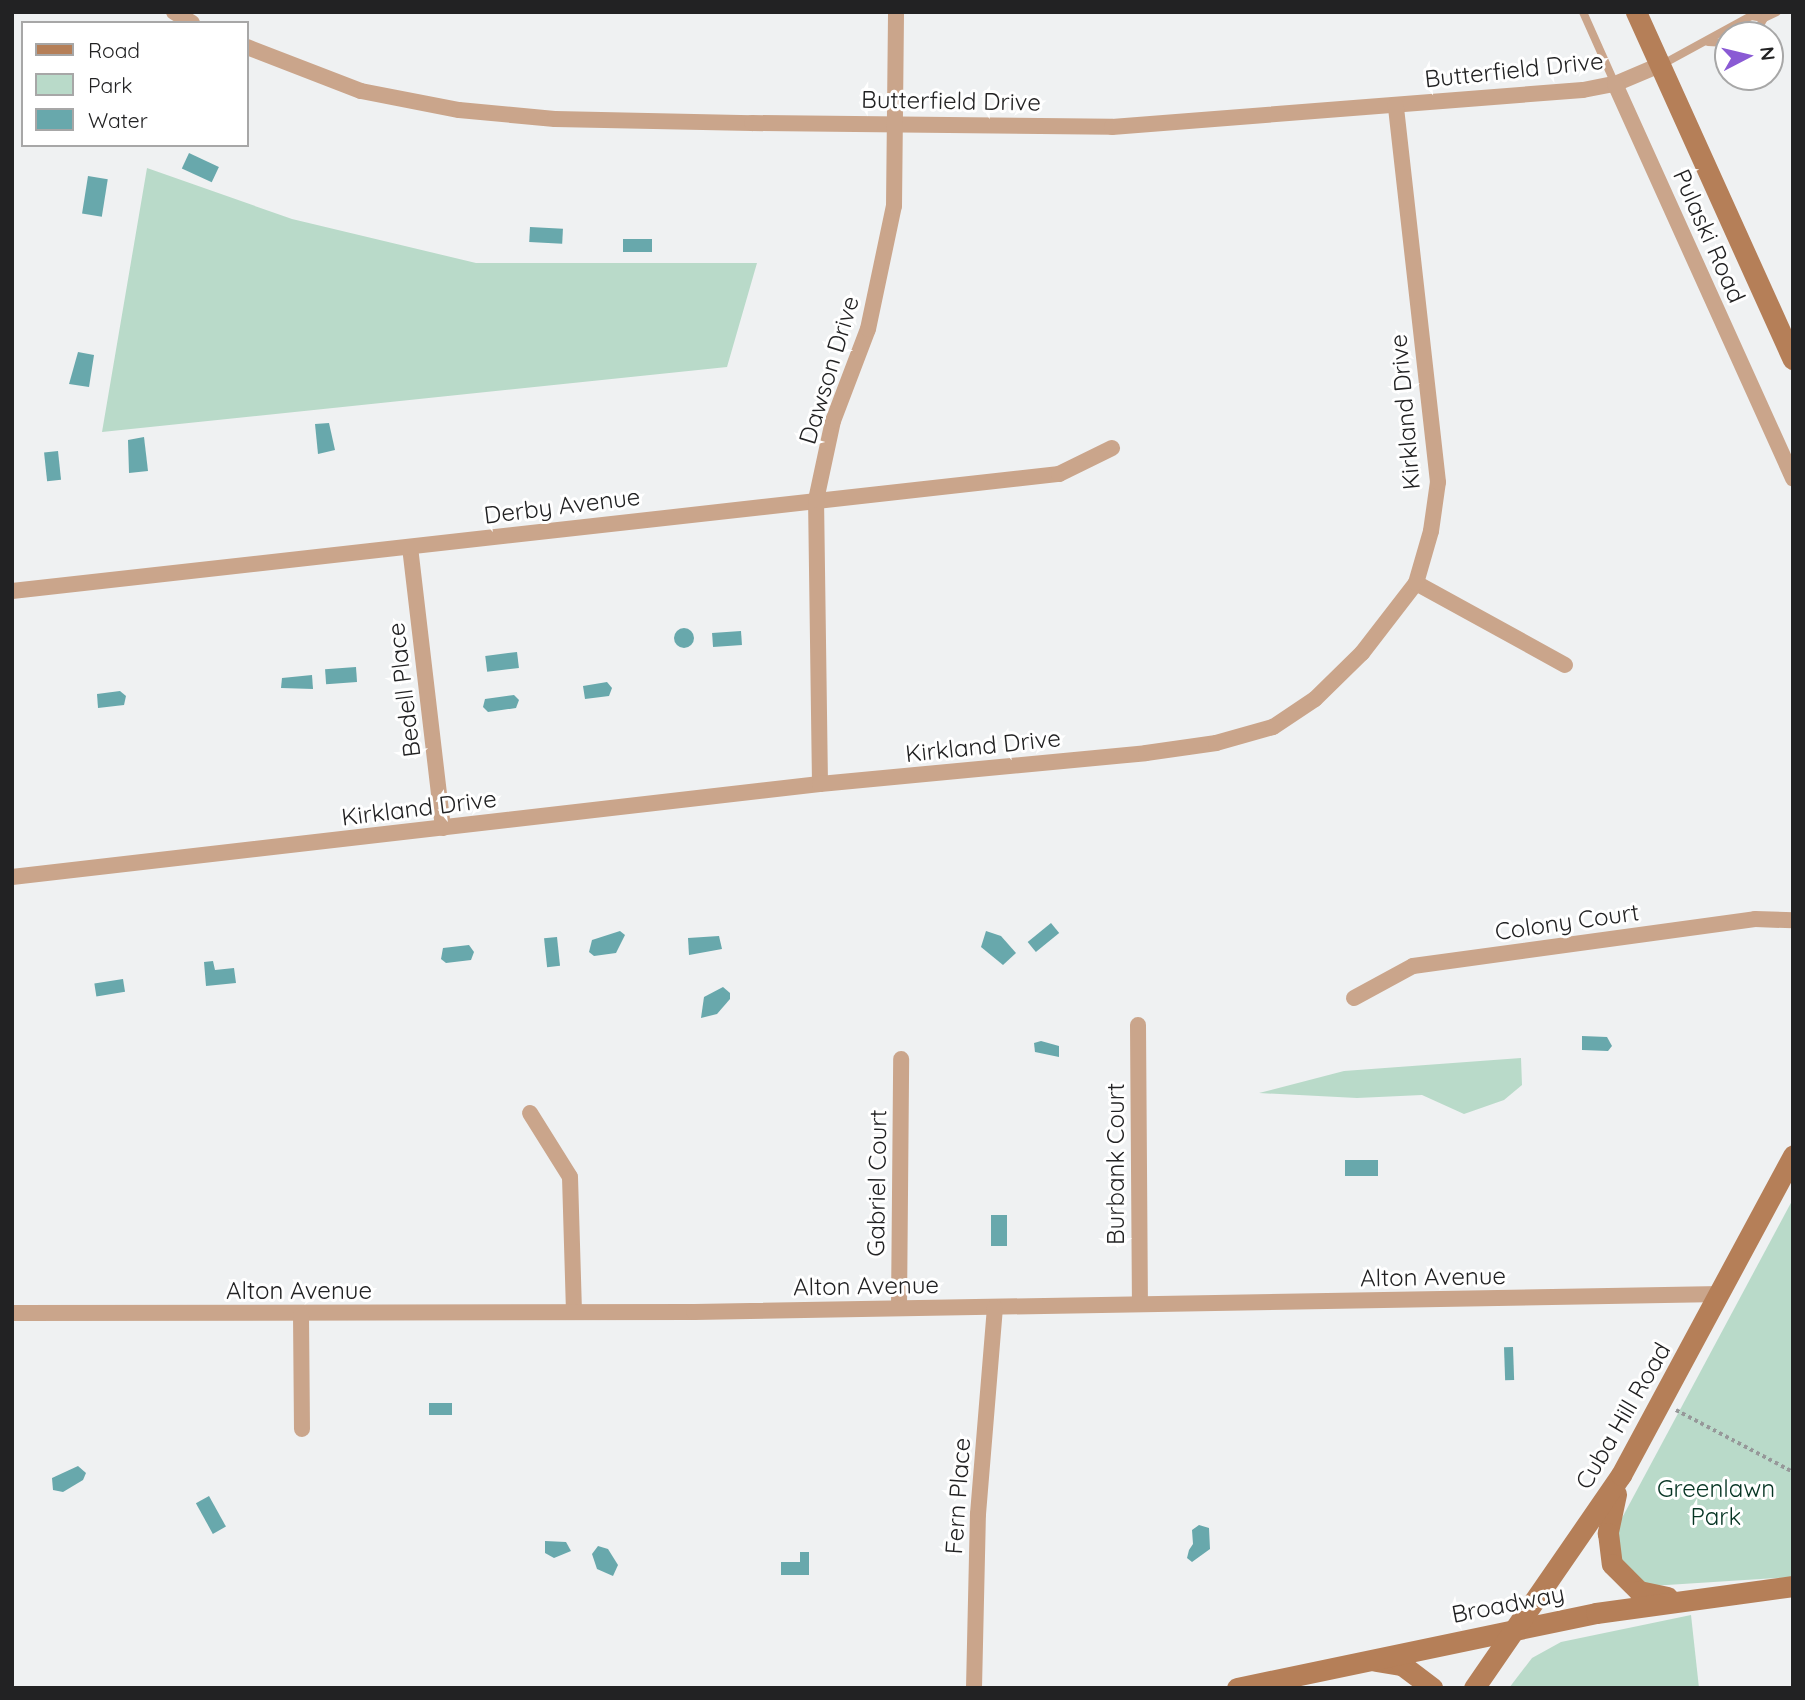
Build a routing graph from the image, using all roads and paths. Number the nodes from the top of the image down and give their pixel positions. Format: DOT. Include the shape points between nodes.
graph roads {
  1 [pos="897,12"];
  2 [pos="1583,12"];
  3 [pos="1636,12"];
  4 [pos="1777,12"];
  5 [pos="1764,18"];
  6 [pos="1762,21"];
  7 [pos="1708,42"];
  8 [pos="1714,42"];
  9 [pos="248,47"];
  10 [pos="1660,65"];
  11 [pos="1615,84"];
  12 [pos="1396,105"];
  13 [pos="895,123"];
  14 [pos="1793,359"];
  15 [pos="1112,449"];
  16 [pos="1793,480"];
  17 [pos="816,500"];
  18 [pos="410,547"];
  19 [pos="1416,583"];
  20 [pos="12,591"];
  21 [pos="1565,665"];
  22 [pos="820,784"];
  23 [pos="443,828"];
  24 [pos="12,877"];
  25 [pos="1793,920"];
  26 [pos="1354,998"];
  27 [pos="1138,1025"];
  28 [pos="901,1059"];
  29 [pos="530,1113"];
  30 [pos="1793,1155"];
  31 [pos="1721,1294"];
  32 [pos="1140,1303"];
  33 [pos="898,1308"];
  34 [pos="995,1308"];
  35 [pos="573,1309"];
  36 [pos="12,1313"];
  37 [pos="301,1315"];
  38 [pos="1662,1403"];
  39 [pos="302,1429"];
  40 [pos="1793,1472"];
  41 [pos="1621,1475"];
  42 [pos="1793,1586"];
  43 [pos="1704,1597"];
  44 [pos="1513,1629"];
  45 [pos="1360,1661"];
  46 [pos="974,1688"];
  47 [pos="1237,1688"];
  48 [pos="1432,1688"];
  49 [pos="1474,1688"];
  1 -- 13 [label="street, Dawson Drive"];
  2 -- 11 [label="lane, Pulaski Road"];
  3 -- 10 [label="main road"];
  4 -- 5 [label="lane"];
  5 -- 6 [label="lane"];
  5 -- 7 [label="lane" via="1751,16 1713,33"];
  7 -- 8 [label="lane"];
  7 -- 10 [label="lane"];
  9 -- 13 [label="street, Butterfield Drive" via="361,91 459,110 555,119"];
  10 -- 11 [label="street, Butterfield Drive"];
  10 -- 14 [label="main road"];
  11 -- 12 [label="street, Butterfield Drive"];
  11 -- 16 [label="street, Pulaski Road"];
  12 -- 13 [label="street, Butterfield Drive" via="1112,127"];
  12 -- 19 [label="street, Kirkland Drive" via="1438,482"];
  13 -- 17 [label="street, Dawson Drive" via="894,206 882,275 869,329 833,422"];
  15 -- 17 [label="street, Derby Avenue" via="1059,474"];
  17 -- 18 [label="street, Derby Avenue"];
  17 -- 22 [label="street, Dawson Drive"];
  18 -- 20 [label="street, Derby Avenue"];
  18 -- 23 [label="street, Bedell Place"];
  19 -- 21 [label="street"];
  19 -- 22 [label="street, Kirkland Drive" via="1362,653 1315,699 1273,727 1216,743 1146,752"];
  22 -- 23 [label="street, Kirkland Drive"];
  23 -- 24 [label="street, Kirkland Drive"];
  25 -- 26 [label="street, Colony Court" via="1755,919 1413,966"];
  27 -- 32 [label="street, Burbank Court"];
  28 -- 33 [label="street, Gabriel Court"];
  29 -- 35 [label="street" via="570,1177"];
  30 -- 31 [label="main road, Cuba Hill Road"];
  31 -- 32 [label="street, Alton Avenue"];
  31 -- 38 [label="main road, Cuba Hill Road"];
  32 -- 34 [label="street, Alton Avenue"];
  33 -- 34 [label="street, Alton Avenue"];
  33 -- 35 [label="street, Alton Avenue"];
  34 -- 46 [label="street, Fern Place" via="978,1514"];
  35 -- 37 [label="street, Alton Avenue"];
  36 -- 37 [label="street, Alton Avenue"];
  37 -- 39 [label="street"];
  38 -- 40 [label="path"];
  38 -- 41 [label="main road, Cuba Hill Road"];
  41 -- 43 [label="main road" via="1608,1532 1608,1550 1618,1575 1648,1594"];
  41 -- 44 [label="main road, Cuba Hill Road"];
  42 -- 43 [label="main road, Broadway"];
  43 -- 44 [label="main road, Broadway"];
  44 -- 45 [label="main road, Broadway"];
  44 -- 49 [label="main road, Cuba Hill Road"];
  45 -- 47 [label="main road, Broadway"];
  45 -- 48 [label="main road" via="1402,1665"];
}
